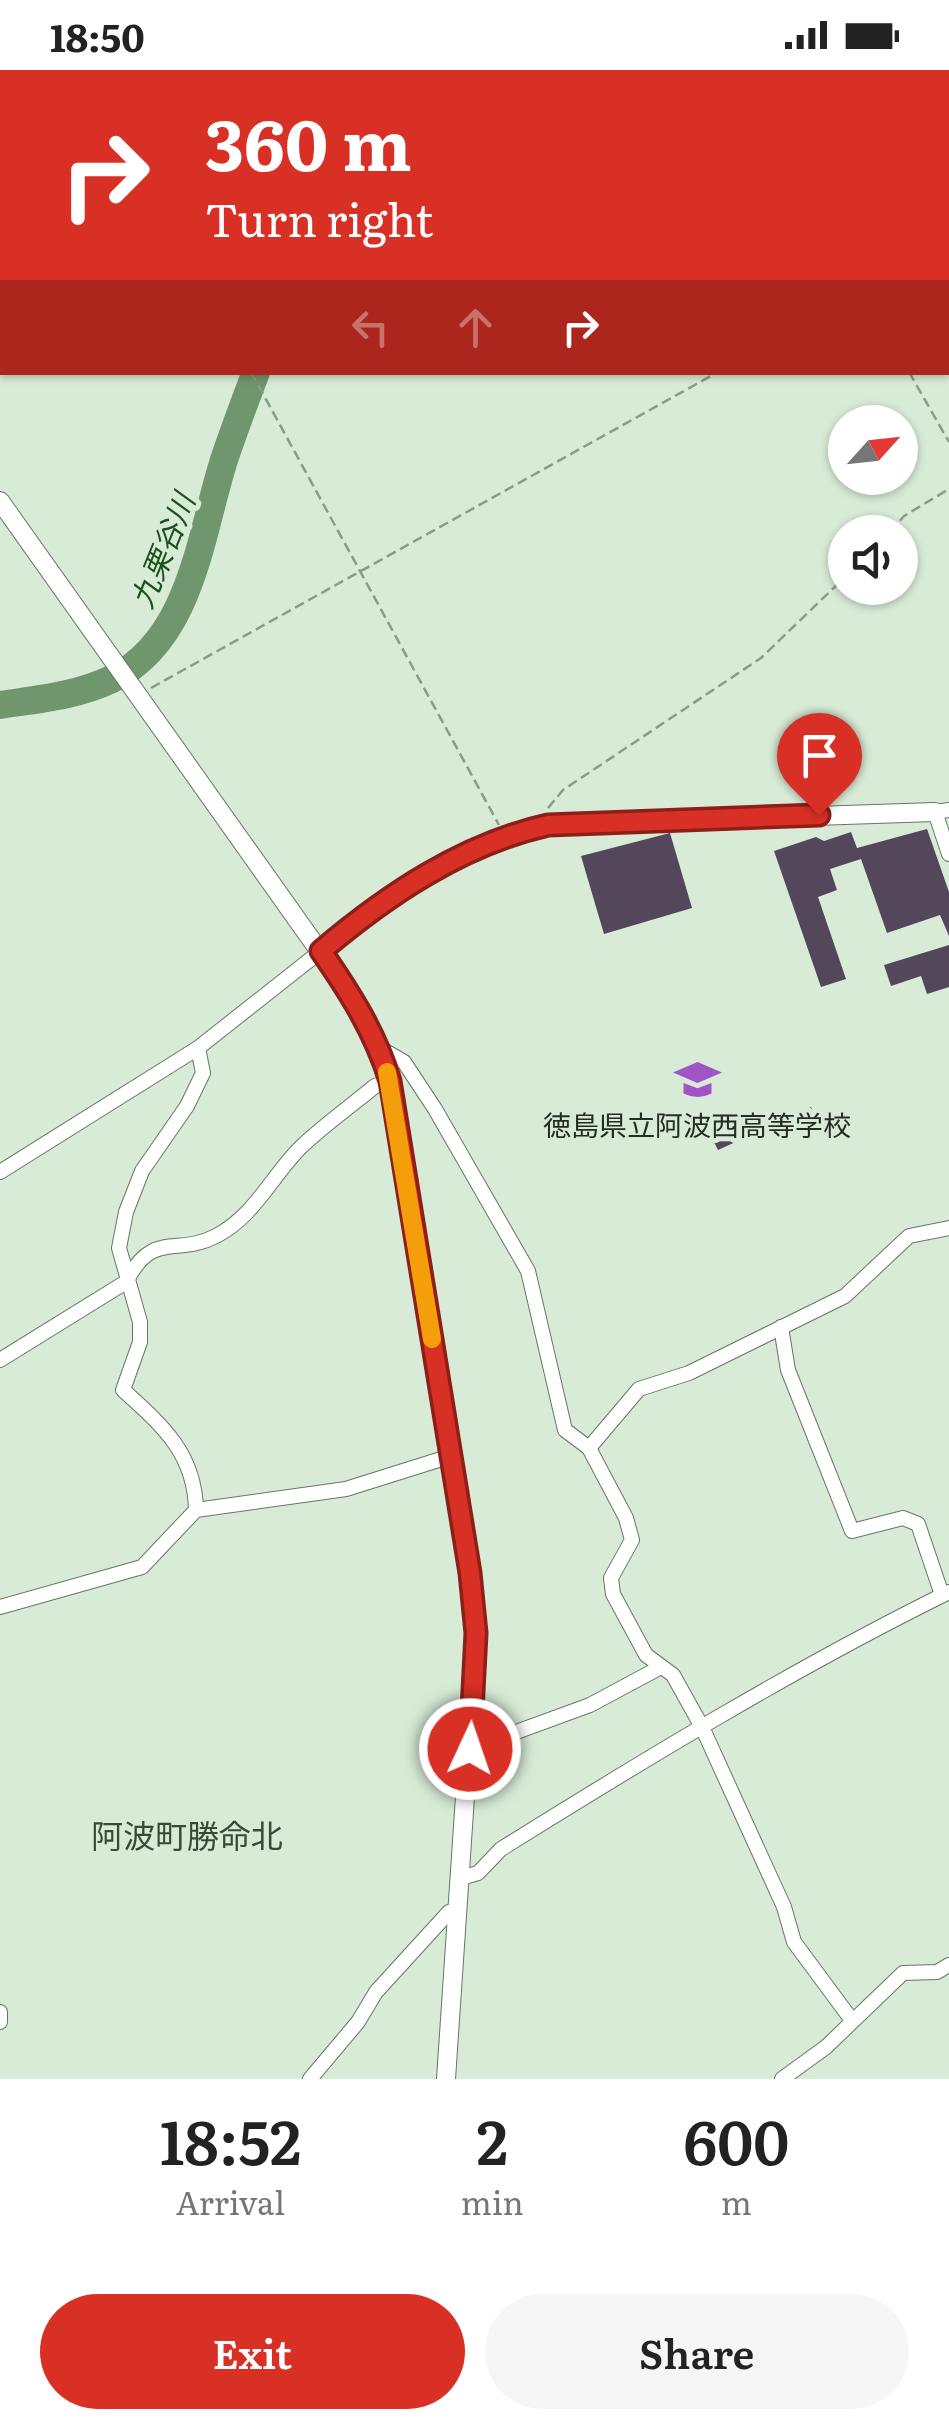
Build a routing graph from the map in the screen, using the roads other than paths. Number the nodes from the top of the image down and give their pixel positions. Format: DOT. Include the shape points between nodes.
graph roads {
  1 [pos="0,500"];
  2 [pos="942,811"];
  3 [pos="949,854"];
  4 [pos="321,951"];
  5 [pos="198,1048"];
  6 [pos="380,1048"];
  7 [pos="390,1081"];
  8 [pos="0,1172"];
  9 [pos="949,1228"];
  10 [pos="126,1282"];
  11 [pos="781,1327"];
  12 [pos="0,1360"];
  13 [pos="588,1448"];
  14 [pos="451,1456"];
  15 [pos="196,1510"];
  16 [pos="945,1594"];
  17 [pos="0,1607"];
  18 [pos="659,1668"];
  19 [pos="702,1727"];
  20 [pos="470,1749"];
  21 [pos="461,1878"];
  22 [pos="458,1911"];
  23 [pos="949,1965"];
  24 [pos="0,2012"];
  25 [pos="851,2019"];
  26 [pos="0,2022"];
  27 [pos="310,2079"];
  28 [pos="446,2079"];
  29 [pos="782,2079"];
  1 -- 4 [label="street"];
  2 -- 3 [label="street"];
  2 -- 4 [label="street" via="548,825 504,835 446,863"];
  4 -- 5 [label="street"];
  4 -- 6 [label="street"];
  5 -- 8 [label="street"];
  5 -- 10 [label="street" via="203,1073 142,1171 126,1212 119,1248"];
  6 -- 7 [label="street"];
  6 -- 13 [label="street" via="404,1062 436,1109 528,1271 565,1430"];
  7 -- 10 [label="street" via="374,1086 300,1148 240,1220 214,1238 158,1246 137,1261"];
  7 -- 14 [label="street"];
  9 -- 11 [label="street" via="909,1236 845,1296"];
  10 -- 12 [label="street"];
  10 -- 15 [label="street" via="140,1342 123,1390 168,1430 190,1465"];
  11 -- 13 [label="street" via="689,1372 638,1388"];
  11 -- 16 [label="street" via="788,1370 852,1531 903,1518 918,1524"];
  13 -- 18 [label="street" via="632,1540 610,1578 613,1594"];
  14 -- 15 [label="street" via="346,1489"];
  14 -- 20 [label="street" via="476,1633"];
  15 -- 17 [label="street" via="142,1568"];
  16 -- 19 [label="street" via="900,1612"];
  18 -- 19 [label="street" via="673,1675"];
  18 -- 20 [label="street" via="590,1705"];
  19 -- 21 [label="street"];
  19 -- 25 [label="street" via="794,1942"];
  20 -- 21 [label="street"];
  21 -- 22 [label="street"];
  22 -- 27 [label="street" via="448,1912 376,1992"];
  22 -- 28 [label="street"];
  23 -- 25 [label="street" via="903,1973"];
  24 -- 26 [label="street"];
  25 -- 29 [label="street" via="826,2048"];
}
